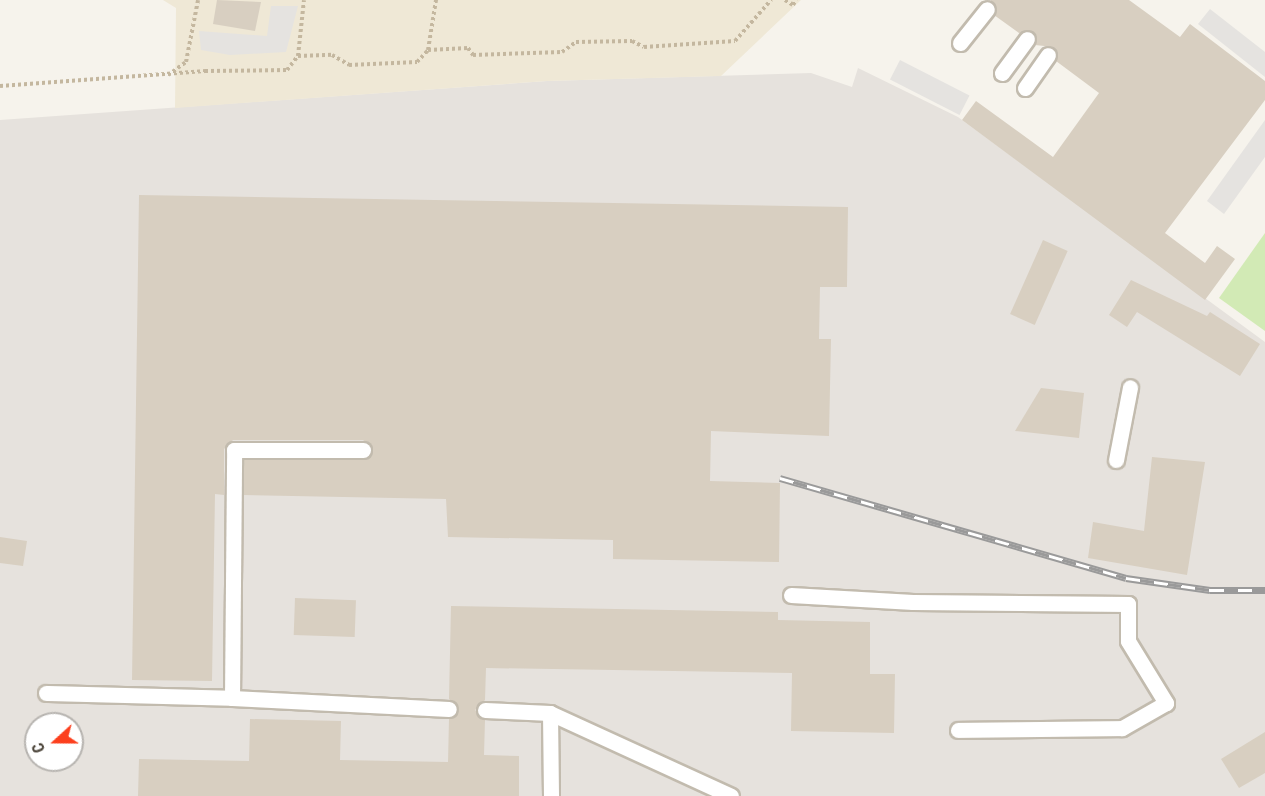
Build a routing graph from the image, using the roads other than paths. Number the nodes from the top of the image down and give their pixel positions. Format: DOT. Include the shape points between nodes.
graph roads {
  1 [pos="987,9"];
  2 [pos="1027,39"];
  3 [pos="960,43"];
  4 [pos="1048,55"];
  5 [pos="1002,73"];
  6 [pos="1025,88"];
  7 [pos="1130,387"];
  8 [pos="363,450"];
  9 [pos="1116,460"];
  10 [pos="791,595"];
  11 [pos="46,693"];
  12 [pos="232,698"];
  13 [pos="449,709"];
  14 [pos="485,710"];
  15 [pos="550,713"];
  16 [pos="958,730"];
  17 [pos="551,796"];
  18 [pos="731,796"];
  1 -- 3 [label="lane"];
  2 -- 5 [label="lane"];
  4 -- 6 [label="lane"];
  7 -- 9 [label="lane"];
  8 -- 12 [label="lane" via="234,450"];
  10 -- 16 [label="lane" via="913,602 1128,604 1128,640 1166,703 1122,728"];
  11 -- 12 [label="lane"];
  12 -- 13 [label="lane"];
  14 -- 15 [label="lane"];
  15 -- 17 [label="lane"];
  15 -- 18 [label="lane"];
}
